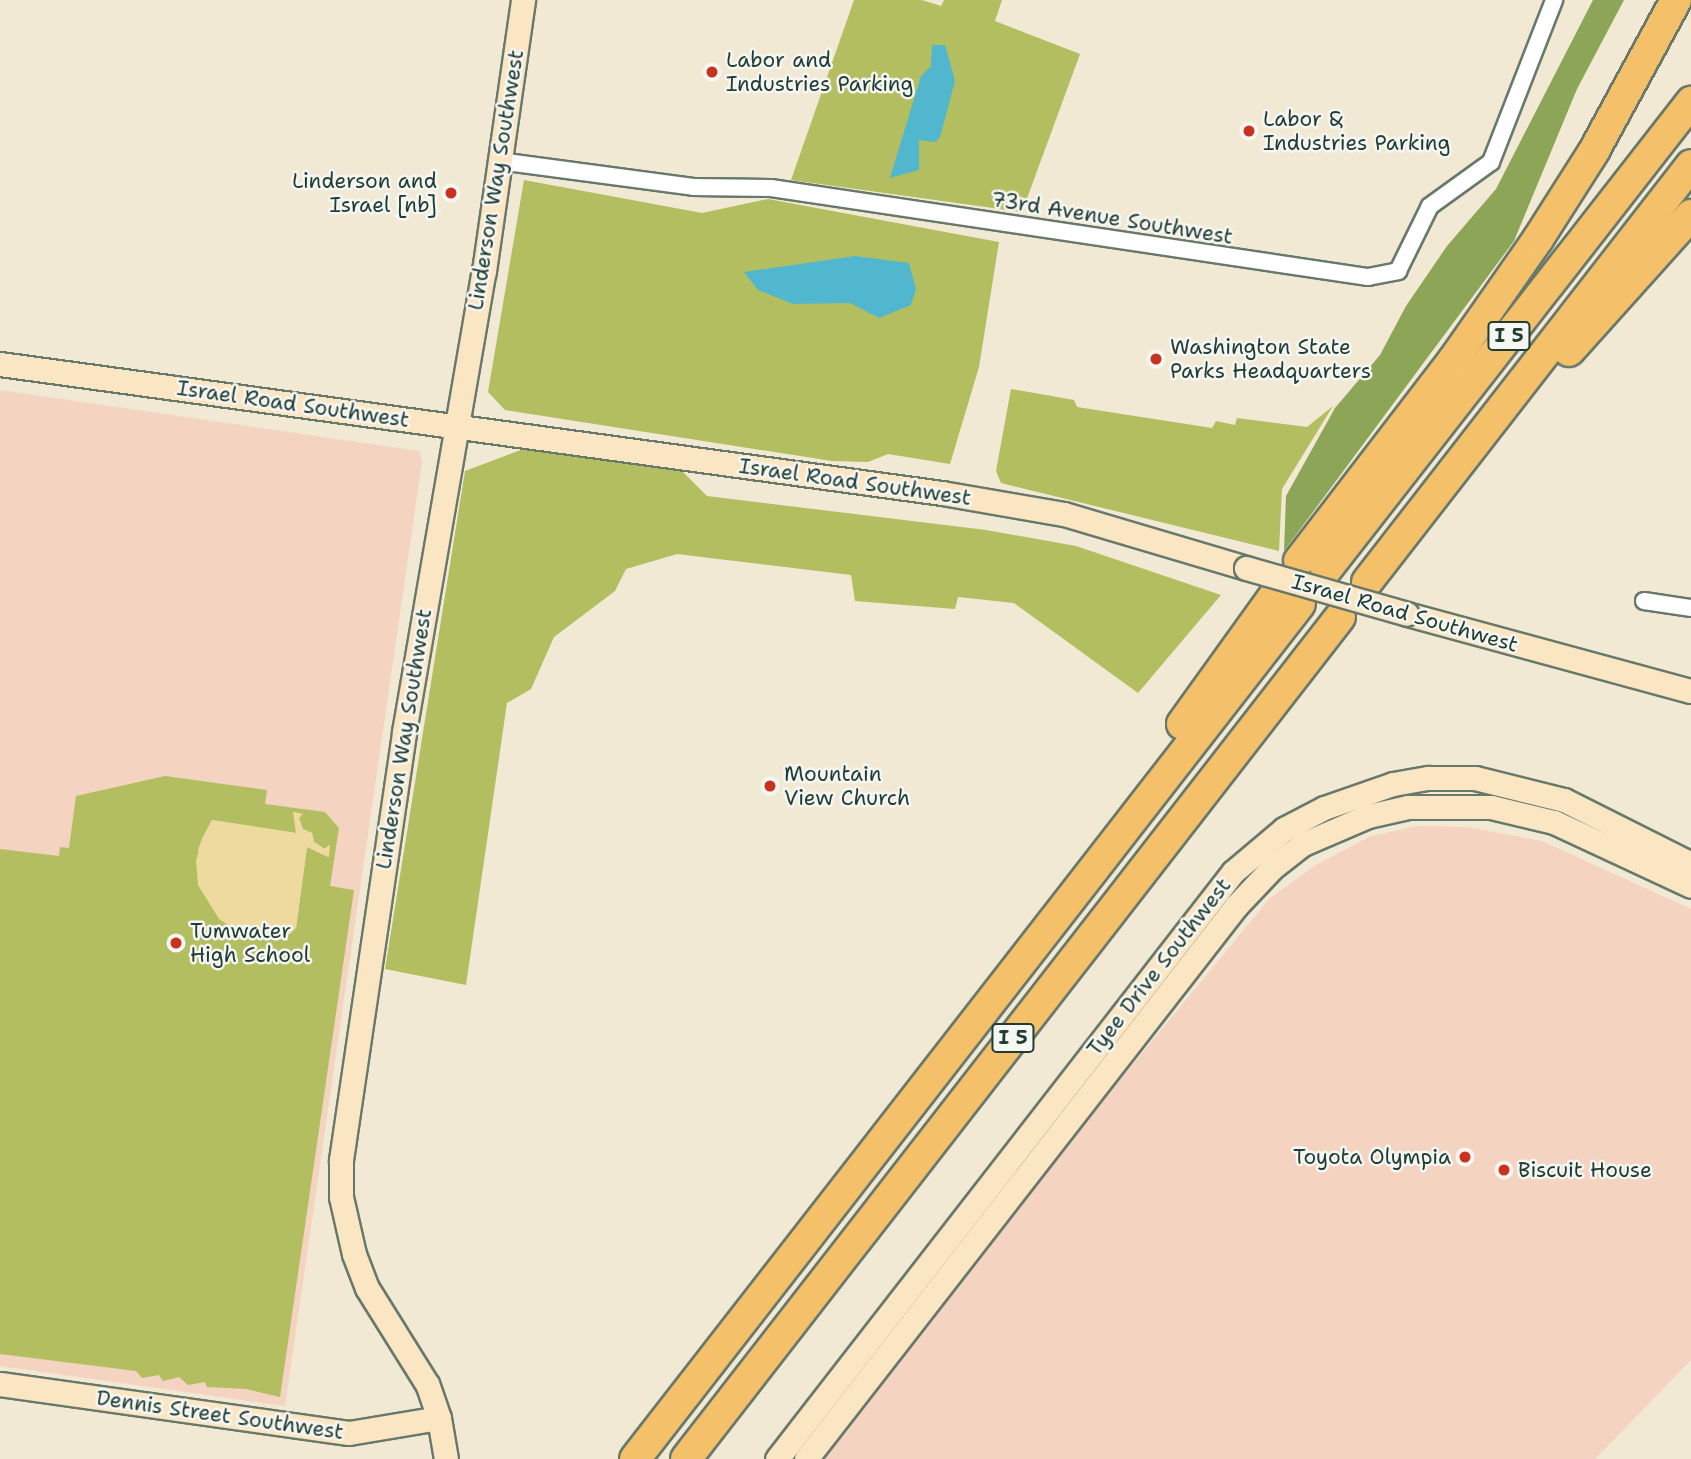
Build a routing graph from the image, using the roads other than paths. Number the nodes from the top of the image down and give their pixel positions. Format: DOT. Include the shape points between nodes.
graph roads {
  1 [pos="523,0"];
  2 [pos="1554,0"];
  3 [pos="1676,0"];
  4 [pos="1691,102"];
  5 [pos="499,161"];
  6 [pos="1691,165"];
  7 [pos="1691,215"];
  8 [pos="0,364"];
  9 [pos="456,426"];
  10 [pos="1392,550"];
  11 [pos="1367,582"];
  12 [pos="1287,600"];
  13 [pos="1644,601"];
  14 [pos="1691,608"];
  15 [pos="1340,617"];
  16 [pos="1691,691"];
  17 [pos="1691,864"];
  18 [pos="1691,886"];
  19 [pos="0,1384"];
  20 [pos="439,1418"];
  21 [pos="446,1459"];
  22 [pos="635,1459"];
  23 [pos="686,1459"];
  24 [pos="777,1459"];
  25 [pos="806,1459"];
  1 -- 5 [label="street, Linderson Way Southwest"];
  2 -- 5 [label="street, 73rd Avenue Southwest" via="1491,162 1430,206 1398,271 1368,277 771,188 693,187"];
  3 -- 4 [label="highway, I 5" via="1594,151 1538,239 1313,566"];
  5 -- 9 [label="street, Linderson Way Southwest"];
  6 -- 10 [label="highway, I 5"];
  7 -- 10 [label="highway"];
  8 -- 9 [label="street, Israel Road Southwest"];
  9 -- 16 [label="street, Israel Road Southwest, bridge" via="1064,514"];
  9 -- 20 [label="street, Linderson Way Southwest" via="407,710 341,1160 341,1197 354,1254 368,1288 417,1364"];
  10 -- 11 [label="highway, I 5"];
  12 -- 22 [label="highway" via="1035,921 949,1054"];
  13 -- 14 [label="street"];
  15 -- 23 [label="highway, I 5"];
  17 -- 24 [label="street, Tyee Drive Southwest" via="1564,800 1475,778 1393,784 1324,808 1284,829 1233,872"];
  18 -- 25 [label="street, Tyee Drive Southwest" via="1554,822 1491,807 1408,807 1368,816 1303,844 1236,906"];
  19 -- 20 [label="street, Dennis Street Southwest" via="349,1433"];
  20 -- 21 [label="street, Linderson Way Southwest"];
}
